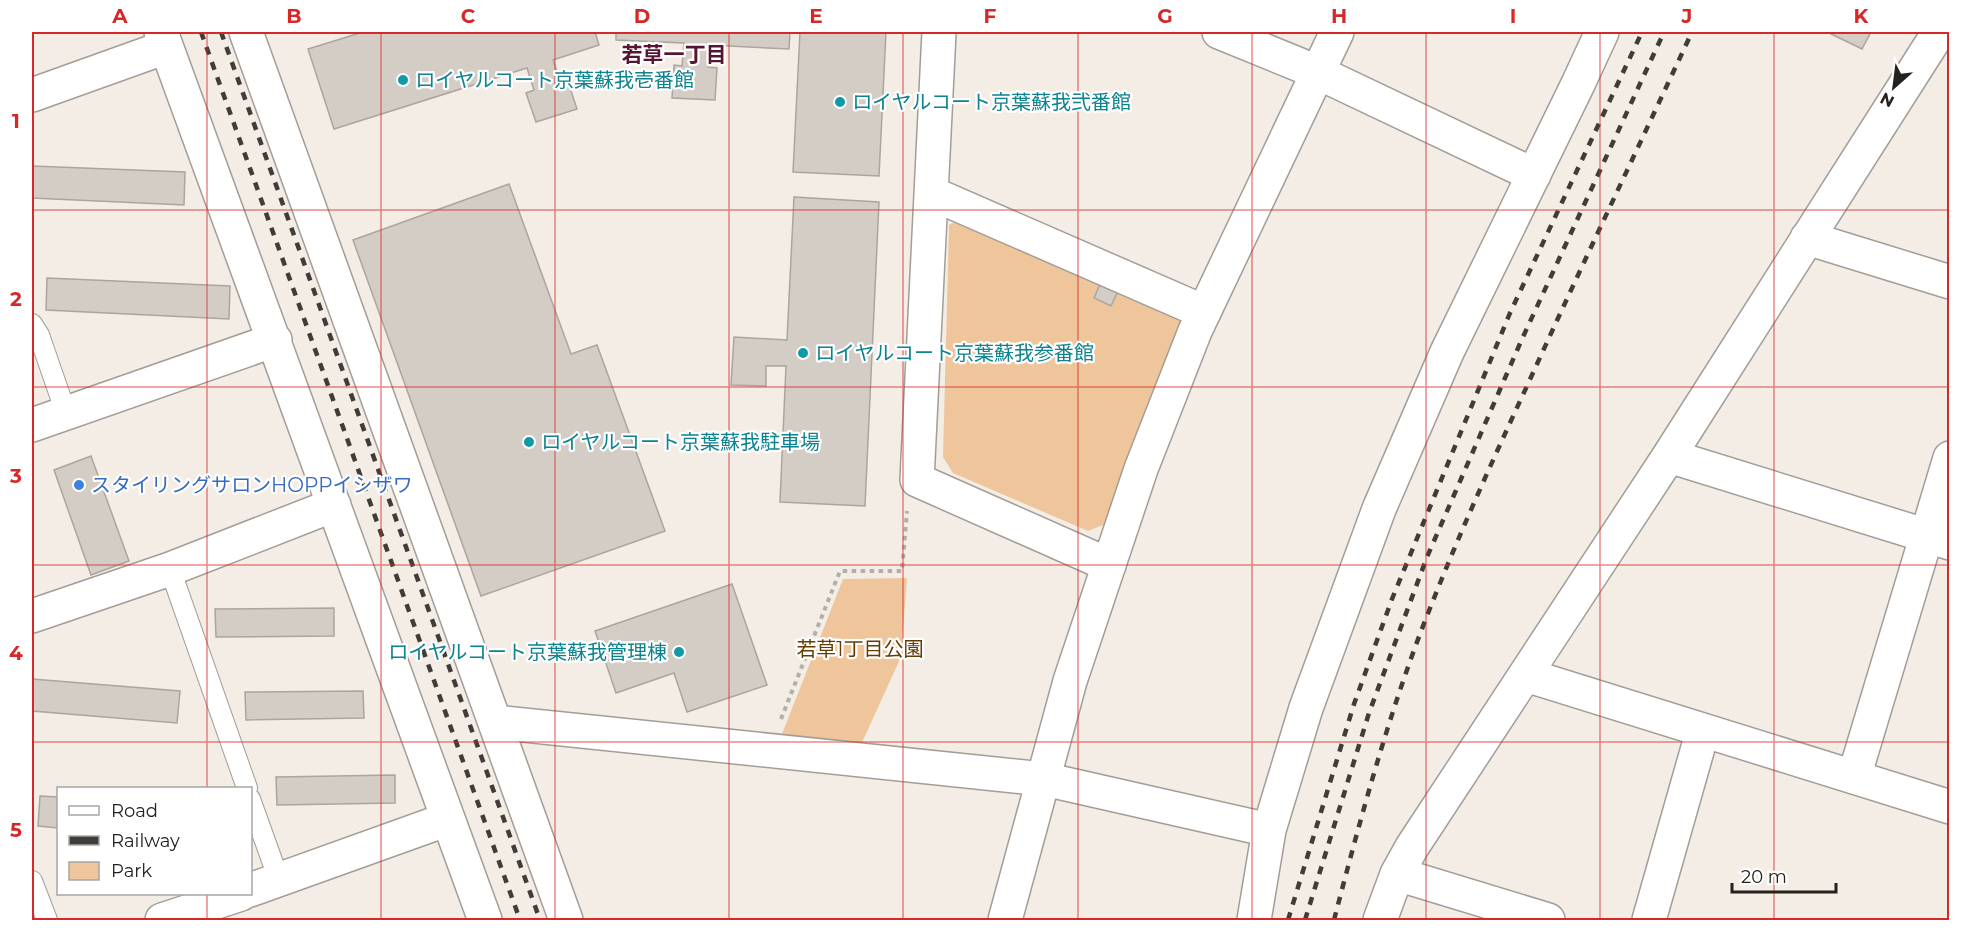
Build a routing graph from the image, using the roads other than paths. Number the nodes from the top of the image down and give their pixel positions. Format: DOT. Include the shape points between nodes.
graph roads {
  1 [pos="246,32"];
  2 [pos="939,32"];
  3 [pos="1219,32"];
  4 [pos="1337,32"];
  5 [pos="1602,32"];
  6 [pos="163,39"];
  7 [pos="1938,49"];
  8 [pos="1317,72"];
  9 [pos="32,95"];
  10 [pos="1534,175"];
  11 [pos="931,193"];
  12 [pos="1808,238"];
  13 [pos="1950,282"];
  14 [pos="1204,312"];
  15 [pos="32,324"];
  16 [pos="275,340"];
  17 [pos="66,413"];
  18 [pos="32,425"];
  19 [pos="1669,456"];
  20 [pos="1950,458"];
  21 [pos="334,505"];
  22 [pos="1938,540"];
  23 [pos="1109,565"];
  24 [pos="170,569"];
  25 [pos="32,616"];
  26 [pos="1526,675"];
  27 [pos="495,722"];
  28 [pos="1703,730"];
  29 [pos="1854,777"];
  30 [pos="1044,779"];
  31 [pos="246,787"];
  32 [pos="1950,807"];
  33 [pos="252,810"];
  34 [pos="448,819"];
  35 [pos="1269,830"];
  36 [pos="1397,874"];
  37 [pos="32,881"];
  38 [pos="265,885"];
  39 [pos="238,895"];
  40 [pos="47,921"];
  41 [pos="162,921"];
  42 [pos="485,921"];
  43 [pos="566,921"];
  44 [pos="1005,921"];
  45 [pos="1254,921"];
  46 [pos="1380,921"];
  47 [pos="1548,921"];
  48 [pos="1649,921"];
  1 -- 27 [label="street"];
  2 -- 11 [label="street"];
  3 -- 8 [label="street"];
  4 -- 8 [label="street"];
  5 -- 10 [label="street"];
  6 -- 9 [label="street"];
  6 -- 16 [label="street"];
  7 -- 12 [label="street"];
  8 -- 10 [label="street"];
  8 -- 14 [label="street"];
  10 -- 35 [label="street" via="1447,352 1379,508 1306,708"];
  11 -- 14 [label="street"];
  11 -- 23 [label="street" via="917,480"];
  12 -- 13 [label="street"];
  12 -- 19 [label="street"];
  14 -- 23 [label="street" via="1141,469"];
  15 -- 17 [label="lane"];
  16 -- 17 [label="street"];
  16 -- 21 [label="street"];
  17 -- 18 [label="street"];
  19 -- 22 [label="street"];
  19 -- 26 [label="street"];
  20 -- 22 [label="street"];
  21 -- 24 [label="street"];
  21 -- 34 [label="street"];
  22 -- 29 [label="street"];
  23 -- 30 [label="street" via="1070,681"];
  24 -- 25 [label="street"];
  24 -- 31 [label="lane"];
  26 -- 28 [label="street"];
  26 -- 36 [label="street"];
  27 -- 30 [label="street"];
  27 -- 43 [label="street"];
  28 -- 29 [label="street"];
  28 -- 48 [label="street"];
  29 -- 32 [label="street"];
  30 -- 35 [label="street"];
  30 -- 44 [label="street"];
  33 -- 38 [label="lane"];
  34 -- 38 [label="street"];
  34 -- 42 [label="street"];
  35 -- 45 [label="street"];
  36 -- 46 [label="street"];
  36 -- 47 [label="street"];
  37 -- 40 [label="lane"];
  39 -- 41 [label="street"];
}
